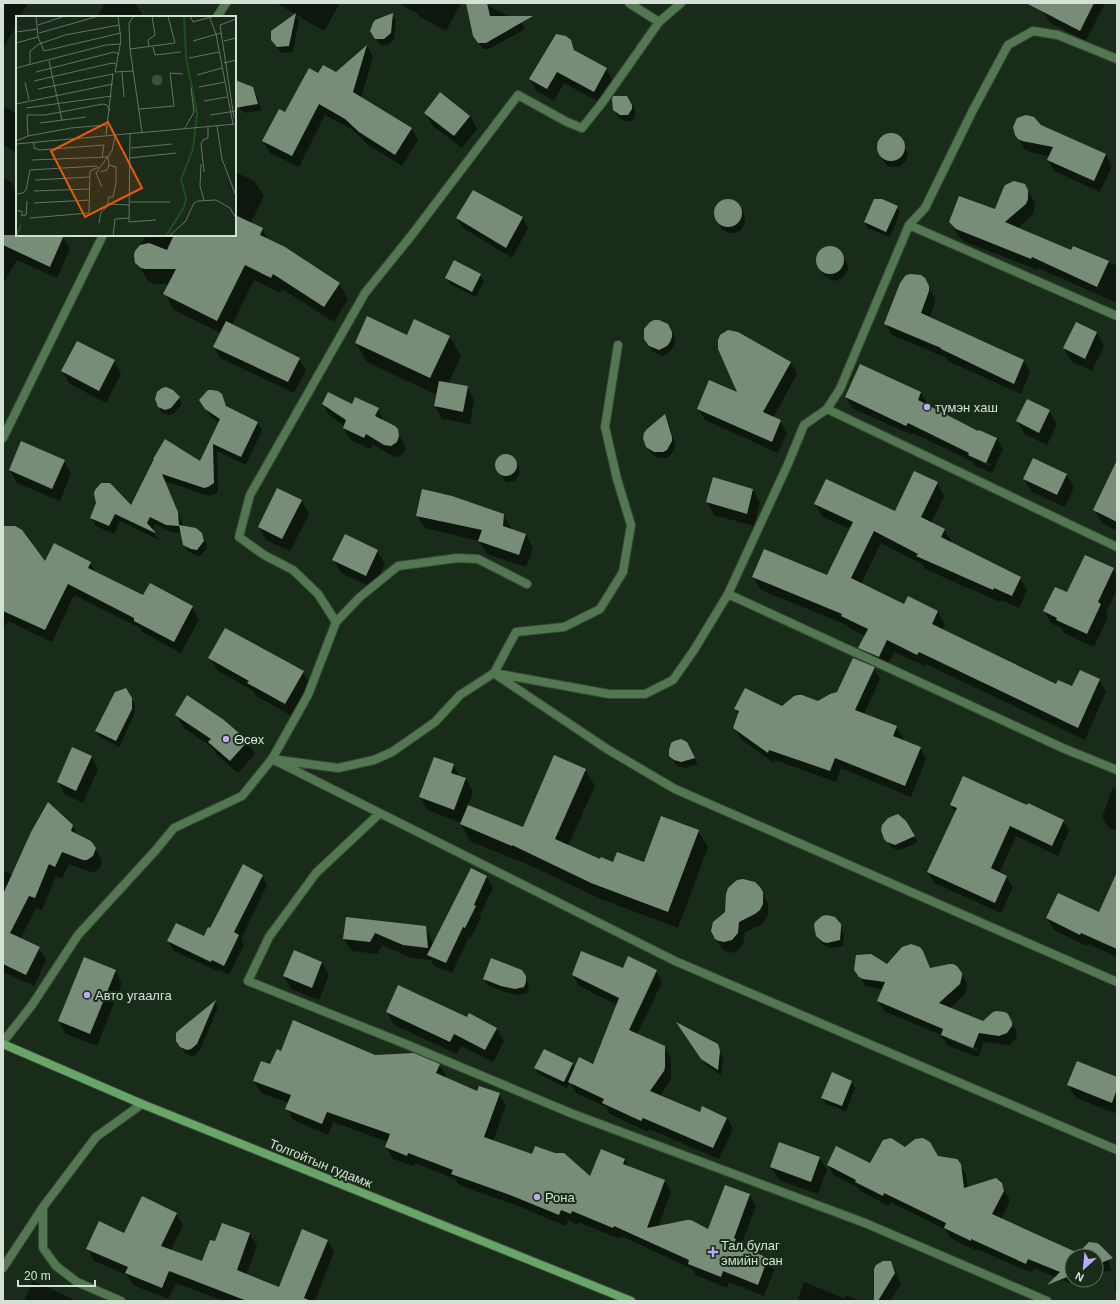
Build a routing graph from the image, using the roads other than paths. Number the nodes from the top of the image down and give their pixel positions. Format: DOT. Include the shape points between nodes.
graph roads {
  1 [pos="226,3"];
  2 [pos="629,3"];
  3 [pos="680,3"];
  4 [pos="217,16"];
  5 [pos="659,22"];
  6 [pos="1117,60"];
  7 [pos="909,225"];
  8 [pos="103,236"];
  9 [pos="1117,316"];
  10 [pos="618,345"];
  11 [pos="827,409"];
  12 [pos="3,438"];
  13 [pos="1117,547"];
  14 [pos="527,584"];
  15 [pos="728,594"];
  16 [pos="336,622"];
  17 [pos="494,673"];
  18 [pos="272,759"];
  19 [pos="1117,770"];
  20 [pos="379,814"];
  21 [pos="1117,982"];
  22 [pos="3,1044"];
  23 [pos="142,1104"];
  24 [pos="1117,1150"];
  25 [pos="43,1207"];
  26 [pos="3,1268"];
  27 [pos="122,1301"];
  28 [pos="631,1301"];
  29 [pos="1047,1301"];
  1 -- 4 [label="street"];
  2 -- 5 [label="street"];
  3 -- 5 [label="street"];
  5 -- 16 [label="street" via="582,128 518,95 365,293 250,495 239,537 264,555 293,570 318,594"];
  6 -- 7 [label="street" via="1058,35 1034,31 1008,45 924,208"];
  7 -- 9 [label="street"];
  7 -- 11 [label="street" via="840,389"];
  8 -- 12 [label="street"];
  10 -- 17 [label="street" via="605,428 631,525 624,572 600,609 564,627 516,632"];
  11 -- 13 [label="street"];
  11 -- 15 [label="street" via="804,425"];
  14 -- 16 [label="street" via="478,558 398,566 360,597"];
  15 -- 17 [label="street" via="673,680 645,694 609,694"];
  15 -- 19 [label="street" via="1065,749"];
  16 -- 18 [label="street" via="308,695"];
  17 -- 18 [label="street" via="460,695 435,722 392,752 374,760 338,768"];
  17 -- 21 [label="street" via="607,749 674,789"];
  18 -- 20 [label="street"];
  18 -- 22 [label="street" via="242,796 174,828 78,935"];
  20 -- 24 [label="street" via="675,961"];
  20 -- 29 [label="street" via="316,873 269,937 248,981 573,1114 865,1223"];
  22 -- 23 [label="main road, Толгойтын гудамж"];
  23 -- 25 [label="street" via="96,1137"];
  23 -- 28 [label="main road, Толгойтын гудамж"];
  25 -- 26 [label="street"];
  25 -- 27 [label="street" via="43,1248 56,1266 78,1282"];
}
